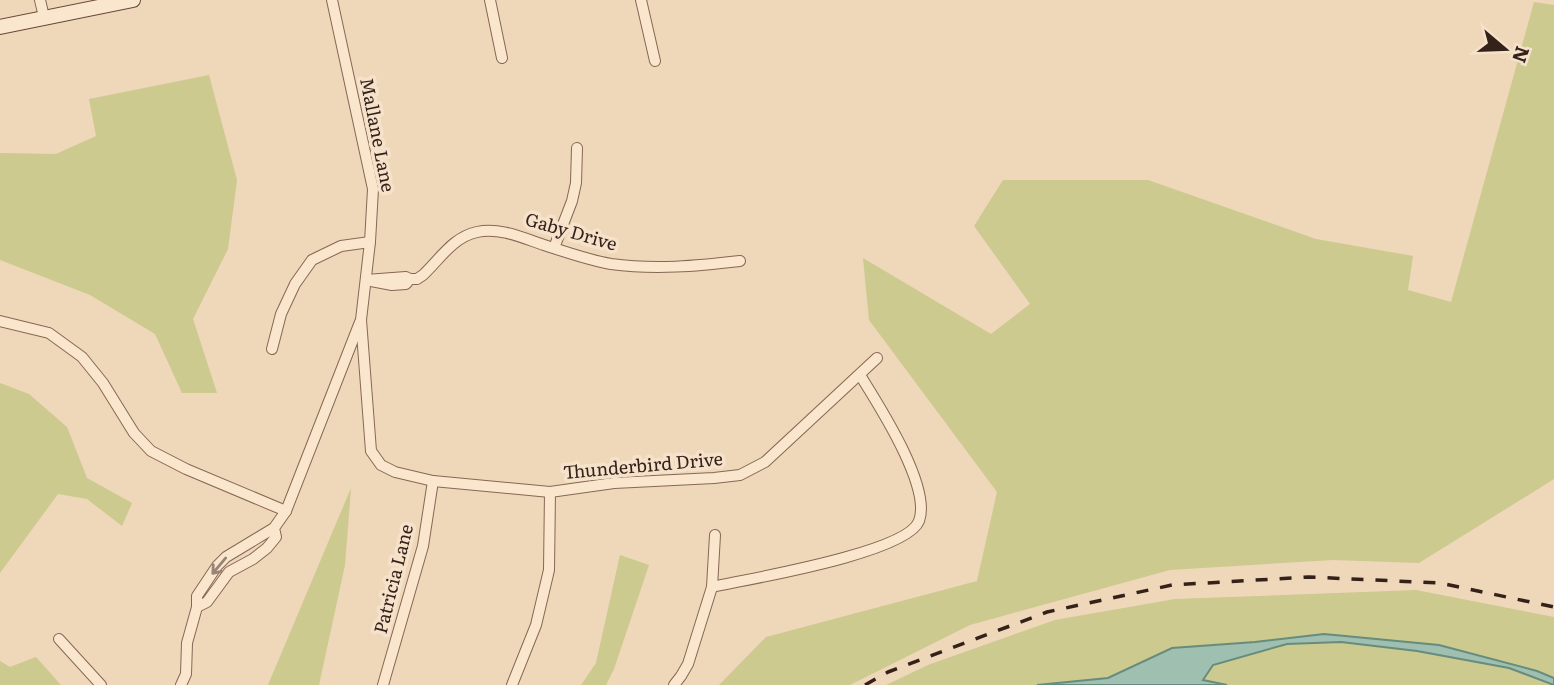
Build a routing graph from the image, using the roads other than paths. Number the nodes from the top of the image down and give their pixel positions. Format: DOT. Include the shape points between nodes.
graph roads {
  1 [pos="40,0"];
  2 [pos="133,0"];
  3 [pos="332,0"];
  4 [pos="490,0"];
  5 [pos="641,0"];
  6 [pos="44,17"];
  7 [pos="0,27"];
  8 [pos="502,58"];
  9 [pos="655,61"];
  10 [pos="577,148"];
  11 [pos="370,242"];
  12 [pos="554,248"];
  13 [pos="740,261"];
  14 [pos="366,280"];
  15 [pos="360,320"];
  16 [pos="0,321"];
  17 [pos="272,349"];
  18 [pos="877,358"];
  19 [pos="860,375"];
  20 [pos="433,481"];
  21 [pos="550,492"];
  22 [pos="286,511"];
  23 [pos="715,535"];
  24 [pos="712,587"];
  25 [pos="58,639"];
  26 [pos="101,685"];
  27 [pos="181,685"];
  28 [pos="383,685"];
  29 [pos="512,685"];
  30 [pos="674,685"];
  1 -- 6 [label="street"];
  2 -- 6 [label="main road"];
  3 -- 11 [label="street, Mallane Lane" via="373,189"];
  4 -- 8 [label="street"];
  5 -- 9 [label="street"];
  6 -- 7 [label="main road"];
  10 -- 12 [label="street" via="572,201"];
  11 -- 14 [label="street, Mallane Lane"];
  11 -- 17 [label="street" via="341,246 312,260 281,314"];
  12 -- 13 [label="street, Gaby Drive" via="582,258 639,267 684,268"];
  12 -- 14 [label="street, Gaby Drive" via="507,232 480,231 458,240 424,275 406,284"];
  14 -- 15 [label="street, Mallane Lane"];
  15 -- 20 [label="street, Mallane Lane" via="370,451 381,466"];
  15 -- 22 [label="street, Mallane Lane"];
  16 -- 22 [label="street" via="49,333 82,357 151,451"];
  18 -- 19 [label="street, Thunderbird Drive"];
  19 -- 21 [label="street, Thunderbird Drive" via="765,462 740,475"];
  19 -- 24 [label="street" via="911,468 921,504 919,523 907,535 843,559"];
  20 -- 21 [label="street, Thunderbird Drive"];
  20 -- 28 [label="street, Patricia Lane" via="424,546"];
  21 -- 29 [label="street" via="550,570 537,625"];
  22 -- 27 [label="street, Mallane Lane" via="274,528 226,557 197,596"];
  23 -- 24 [label="street"];
  24 -- 30 [label="street" via="688,664"];
  25 -- 26 [label="street"];
}
